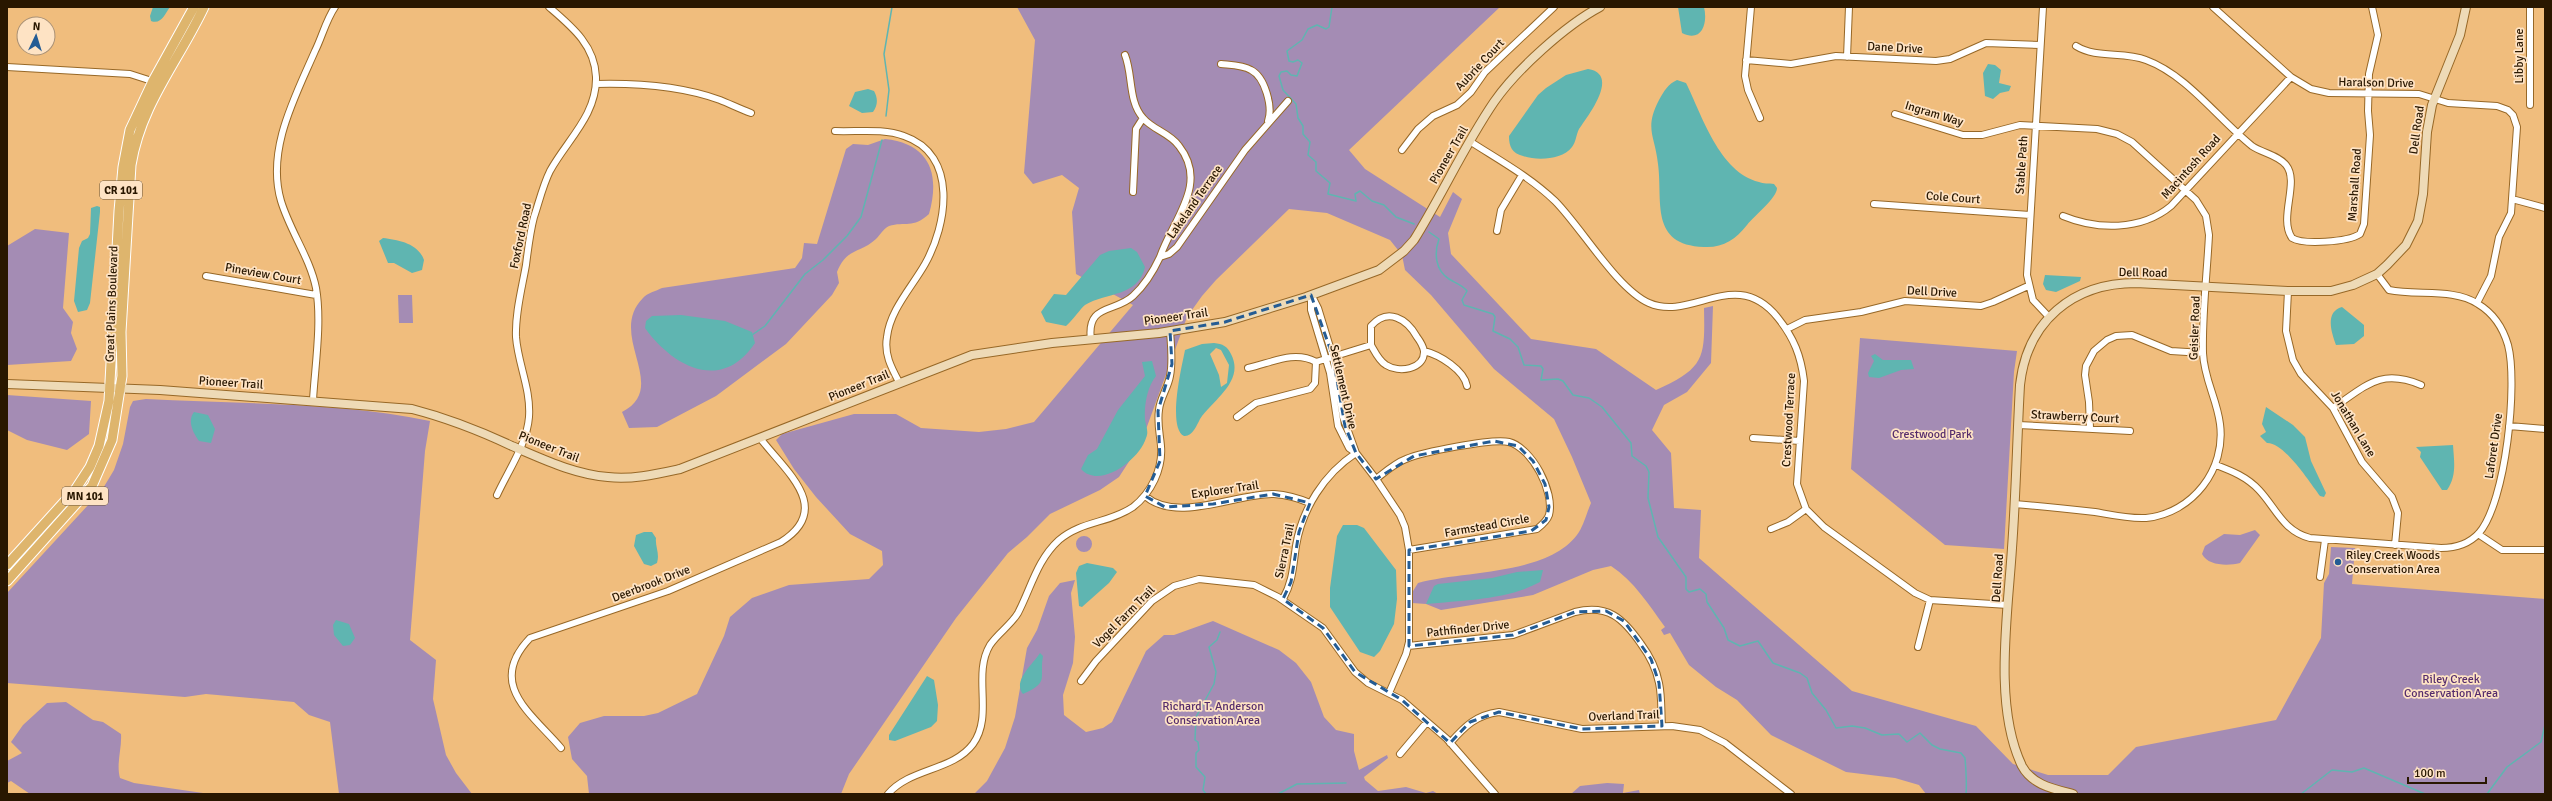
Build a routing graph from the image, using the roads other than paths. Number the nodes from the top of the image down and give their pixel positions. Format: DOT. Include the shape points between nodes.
graph roads {
  1 [pos="194,7"];
  2 [pos="204,7"];
  3 [pos="335,7"];
  4 [pos="549,7"];
  5 [pos="1554,7"];
  6 [pos="1600,7"];
  7 [pos="1751,7"];
  8 [pos="1849,7"];
  9 [pos="2043,7"];
  10 [pos="2213,7"];
  11 [pos="2372,7"];
  12 [pos="2466,7"];
  13 [pos="2530,7"];
  14 [pos="2040,45"];
  15 [pos="2076,46"];
  16 [pos="1125,55"];
  17 [pos="1847,57"];
  18 [pos="1746,60"];
  19 [pos="1221,64"];
  20 [pos="7,67"];
  21 [pos="2290,77"];
  22 [pos="157,83"];
  23 [pos="596,84"];
  24 [pos="2369,92"];
  25 [pos="2434,99"];
  26 [pos="1288,101"];
  27 [pos="2530,105"];
  28 [pos="751,113"];
  29 [pos="1896,114"];
  30 [pos="1143,118"];
  31 [pos="1760,118"];
  32 [pos="1268,123"];
  33 [pos="2036,126"];
  34 [pos="835,131"];
  35 [pos="2237,132"];
  36 [pos="1471,142"];
  37 [pos="1402,150"];
  38 [pos="1522,176"];
  39 [pos="2186,190"];
  40 [pos="1133,192"];
  41 [pos="2512,199"];
  42 [pos="1874,204"];
  43 [pos="2545,208"];
  44 [pos="2030,215"];
  45 [pos="2063,216"];
  46 [pos="1497,231"];
  47 [pos="1160,258"];
  48 [pos="2377,274"];
  49 [pos="206,276"];
  50 [pos="2028,286"];
  51 [pos="2207,287"];
  52 [pos="2288,291"];
  53 [pos="316,295"];
  54 [pos="1311,295"];
  55 [pos="2477,303"];
  56 [pos="2049,317"];
  57 [pos="1787,329"];
  58 [pos="1170,331"];
  59 [pos="121,332"];
  60 [pos="1091,340"];
  61 [pos="1371,345"];
  62 [pos="1424,351"];
  63 [pos="2203,353"];
  64 [pos="1333,357"];
  65 [pos="1327,359"];
  66 [pos="1316,362"];
  67 [pos="1248,368"];
  68 [pos="899,382"];
  69 [pos="7,384"];
  70 [pos="2421,385"];
  71 [pos="1467,386"];
  72 [pos="110,388"];
  73 [pos="120,388"];
  74 [pos="313,400"];
  75 [pos="109,401"];
  76 [pos="2333,408"];
  77 [pos="1237,418"];
  78 [pos="2018,425"];
  79 [pos="2509,426"];
  80 [pos="2090,428"];
  81 [pos="2545,429"];
  82 [pos="2130,431"];
  83 [pos="760,438"];
  84 [pos="1753,438"];
  85 [pos="1800,441"];
  86 [pos="519,449"];
  87 [pos="1356,453"];
  88 [pos="2216,465"];
  89 [pos="1376,479"];
  90 [pos="497,495"];
  91 [pos="1145,496"];
  92 [pos="1310,504"];
  93 [pos="2014,504"];
  94 [pos="1806,510"];
  95 [pos="1771,530"];
  96 [pos="2478,534"];
  97 [pos="2325,540"];
  98 [pos="2395,544"];
  99 [pos="1409,550"];
  100 [pos="2545,550"];
  101 [pos="7,565"];
  102 [pos="2320,577"];
  103 [pos="7,581"];
  104 [pos="1283,599"];
  105 [pos="1930,600"];
  106 [pos="2008,605"];
  107 [pos="1408,646"];
  108 [pos="1918,647"];
  109 [pos="1081,681"];
  110 [pos="1389,693"];
  111 [pos="1427,722"];
  112 [pos="1662,726"];
  113 [pos="1450,743"];
  114 [pos="561,748"];
  115 [pos="1400,754"];
  116 [pos="1789,793"];
  117 [pos="888,794"];
  118 [pos="1495,794"];
  119 [pos="2073,794"];
  1 -- 22 [label="main road, Great Plains Boulevard / CR 101"];
  2 -- 22 [label="main road, Great Plains Boulevard / CR 101"];
  3 -- 53 [label="street" via="284,127 278,150 277,172 281,200 308,264"];
  4 -- 23 [label="street, Foxford Road" via="574,28 591,55"];
  5 -- 37 [label="street, Aubrie Court" via="1486,72 1457,105 1433,116 1418,128"];
  6 -- 36 [label="main road, Pioneer Trail" via="1572,24 1507,86 1494,102"];
  7 -- 18 [label="street"];
  8 -- 17 [label="street"];
  9 -- 14 [label="street, Stable Path"];
  10 -- 21 [label="street, Haralson Drive"];
  11 -- 24 [label="street, Marshall Road" via="2378,35 2369,74"];
  12 -- 25 [label="main road, Dell Road" via="2460,35"];
  13 -- 27 [label="street, Libby Lane"];
  14 -- 17 [label="street, Dane Drive" via="1986,43 1950,59 1936,61"];
  14 -- 33 [label="street, Stable Path"];
  15 -- 35 [label="street, Marshall Road" via="2088,52 2134,56 2158,65 2178,79"];
  16 -- 30 [label="street" via="1129,64 1134,103"];
  17 -- 18 [label="street, Dane Drive" via="1829,56 1791,64"];
  18 -- 31 [label="street" via="1748,90"];
  19 -- 32 [label="street" via="1250,69 1261,78 1269,110"];
  20 -- 22 [label="street" via="130,74"];
  21 -- 24 [label="street, Haralson Drive" via="2316,92"];
  21 -- 35 [label="street, Macintosh Road"];
  22 -- 59 [label="main road, Great Plains Boulevard / CR 101" via="136,138 131,165"];
  22 -- 72 [label="main road, Great Plains Boulevard / CR 101" via="130,130 123,167"];
  23 -- 28 [label="street" via="619,83 675,89 720,100"];
  23 -- 86 [label="street, Foxford Road" via="584,122 550,172 534,219 516,333 529,404 527,431"];
  24 -- 25 [label="street, Haralson Drive" via="2419,94"];
  24 -- 35 [label="street, Marshall Road" via="2370,136 2364,224 2360,234 2355,237 2304,242 2292,238 2287,226 2291,177 2287,165 2253,147"];
  25 -- 41 [label="street, Haralson Drive" via="2497,106 2513,115 2517,127"];
  25 -- 48 [label="main road, Dell Road" via="2427,132 2423,194 2418,221 2406,244"];
  26 -- 32 [label="street, Lakeland Terrace"];
  29 -- 33 [label="street, Ingram Way" via="1963,135 1982,135 2013,125"];
  30 -- 40 [label="street" via="1136,128"];
  30 -- 47 [label="street" via="1179,145 1191,165 1190,192"];
  32 -- 47 [label="street, Lakeland Terrace" via="1223,180 1177,247"];
  33 -- 39 [label="street, Geisler Road" via="2097,129 2117,134 2132,142"];
  33 -- 44 [label="street, Stable Path"];
  34 -- 68 [label="street" via="891,132 905,136 922,146 940,169 945,198 936,240 926,263 891,318 887,336 886,352"];
  35 -- 39 [label="street, Macintosh Road"];
  36 -- 38 [label="street, Crestwood Terrace"];
  36 -- 54 [label="main road, Pioneer Trail" via="1404,252 1379,270"];
  38 -- 46 [label="street" via="1501,210"];
  38 -- 57 [label="street, Crestwood Terrace" via="1541,188 1556,203 1638,298 1665,307 1740,293 1763,302"];
  39 -- 45 [label="street, Macintosh Road" via="2165,212 2134,225 2079,222"];
  39 -- 51 [label="street, Geisler Road" via="2202,207 2209,225"];
  41 -- 43 [label="street"];
  41 -- 55 [label="street, Haralson Drive" via="2511,213 2497,245 2491,276"];
  42 -- 44 [label="street, Cole Court"];
  44 -- 50 [label="street, Stable Path"];
  47 -- 60 [label="street, Lakeland Terrace" via="1148,280 1132,297 1097,314 1090,325"];
  48 -- 52 [label="main road, Dell Road" via="2342,289"];
  48 -- 55 [label="street, Laforet Drive" via="2389,290 2454,296"];
  49 -- 53 [label="street, Pineview Court"];
  50 -- 56 [label="street, Stable Path" via="2033,300"];
  50 -- 57 [label="street, Dell Drive" via="1980,306 1905,301 1861,312 1806,320"];
  51 -- 52 [label="main road, Dell Road"];
  51 -- 56 [label="main road, Dell Road" via="2110,284 2076,297"];
  51 -- 63 [label="street, Geisler Road"];
  52 -- 76 [label="street, Jonathan Lane" via="2287,335 2292,360 2301,374"];
  53 -- 74 [label="street"];
  54 -- 58 [label="main road, Pioneer Trail" via="1225,322"];
  54 -- 64 [label="street, Settlement Drive" via="1318,308"];
  54 -- 65 [label="street, Settlement Drive" via="1311,310"];
  55 -- 79 [label="street, Laforet Drive" via="2499,325 2508,346"];
  56 -- 78 [label="main road, Dell Road" via="2034,337 2025,360 2020,385"];
  57 -- 85 [label="street, Crestwood Terrace" via="1798,350 1804,381"];
  58 -- 60 [label="main road, Pioneer Trail"];
  58 -- 91 [label="street" via="1172,364 1158,411 1160,461 1153,483"];
  59 -- 73 [label="main road, Great Plains Boulevard / MN 101"];
  60 -- 68 [label="main road, Pioneer Trail" via="972,355"];
  61 -- 62 [label="street" via="1382,362 1397,370 1415,366"];
  61 -- 62 [label="street" via="1371,326 1379,319 1392,316 1403,319 1411,326"];
  61 -- 64 [label="street"];
  62 -- 71 [label="street" via="1441,357 1464,375"];
  63 -- 80 [label="street" via="2171,351 2132,335 2116,336 2103,342 2089,358 2085,375"];
  63 -- 88 [label="street, Geisler Road" via="2206,378 2220,423 2220,448"];
  64 -- 65 [label="street"];
  64 -- 87 [label="street, Settlement Drive" via="1342,417"];
  65 -- 66 [label="street"];
  65 -- 87 [label="street, Settlement Drive" via="1338,426 1349,448"];
  66 -- 67 [label="street" via="1300,356"];
  66 -- 77 [label="street" via="1315,383 1310,389 1256,403"];
  68 -- 83 [label="main road, Pioneer Trail"];
  69 -- 72 [label="main road, Pioneer Trail"];
  70 -- 76 [label="street" via="2402,378 2382,379 2364,387"];
  72 -- 73 [label="main road, Pioneer Trail"];
  72 -- 75 [label="main road, Great Plains Boulevard / CR 101"];
  73 -- 74 [label="main road, Pioneer Trail"];
  73 -- 103 [label="main road, Great Plains Boulevard / MN 101" via="112,440 96,481"];
  74 -- 86 [label="main road, Pioneer Trail" via="412,409 444,417"];
  75 -- 101 [label="main road, Great Plains Boulevard / MN 101" via="103,436 84,477 60,508"];
  76 -- 98 [label="street, Jonathan Lane" via="2362,462 2389,491 2396,504 2398,522"];
  78 -- 80 [label="street, Strawberry Court"];
  78 -- 93 [label="main road, Dell Road"];
  79 -- 81 [label="street"];
  79 -- 96 [label="street, Laforet Drive" via="2498,492"];
  80 -- 82 [label="street, Strawberry Court"];
  83 -- 86 [label="main road, Pioneer Trail" via="680,470 609,478 582,473 541,460"];
  83 -- 114 [label="street, Deerbrook Drive" via="803,491 804,514 793,534 781,542 668,591 535,636 521,647 512,666 511,680 514,693"];
  84 -- 85 [label="street"];
  85 -- 94 [label="street, Crestwood Terrace" via="1797,484"];
  86 -- 90 [label="street, Foxford Road"];
  87 -- 89 [label="street, Settlement Drive"];
  87 -- 92 [label="street, Sierra Trail" via="1328,478"];
  88 -- 93 [label="street, Geisler Road" via="2206,482 2189,501 2155,516 2135,518"];
  88 -- 97 [label="street, Laforet Drive" via="2250,481 2292,530 2301,535"];
  89 -- 99 [label="street, Settlement Drive" via="1400,515"];
  89 -- 99 [label="street, Farmstead Circle" via="1414,456 1494,441 1510,442 1518,446 1539,472 1545,484 1549,507 1546,520 1537,529"];
  91 -- 92 [label="street, Explorer Trail" via="1152,502 1165,506 1213,504 1273,494 1286,495"];
  91 -- 117 [label="street" via="1122,513 1070,532 1048,551 1017,613 990,645 985,657 982,668 982,723 974,743 956,759 901,783"];
  92 -- 104 [label="street, Sierra Trail" via="1299,532 1291,582"];
  93 -- 106 [label="main road, Dell Road"];
  94 -- 95 [label="street"];
  94 -- 105 [label="street" via="1854,550 1915,593"];
  96 -- 98 [label="street, Laforet Drive" via="2455,548"];
  96 -- 100 [label="street" via="2502,550"];
  97 -- 98 [label="street, Laforet Drive"];
  97 -- 102 [label="street"];
  99 -- 107 [label="street, Settlement Drive"];
  104 -- 109 [label="street, Vogel Farm Trail" via="1267,590 1240,582 1199,579 1174,586 1152,601 1096,661"];
  104 -- 110 [label="street, Vogel Farm Trail" via="1323,628 1355,672 1368,683"];
  105 -- 106 [label="street"];
  105 -- 108 [label="street"];
  106 -- 119 [label="main road, Dell Road" via="2005,700 2018,755 2022,766 2035,781 2051,789"];
  107 -- 110 [label="street, Settlement Drive"];
  107 -- 112 [label="street, Pathfinder Drive" via="1502,637 1585,610 1606,611 1624,621 1651,659 1659,683"];
  110 -- 111 [label="street, Vogel Farm Trail"];
  111 -- 113 [label="street, Vogel Farm Trail"];
  111 -- 115 [label="street"];
  112 -- 113 [label="street, Overland Trail" via="1582,729 1499,712 1479,716"];
  112 -- 116 [label="street, Overland Trail" via="1686,727 1713,735"];
  113 -- 118 [label="street, Vogel Farm Trail"];
}
